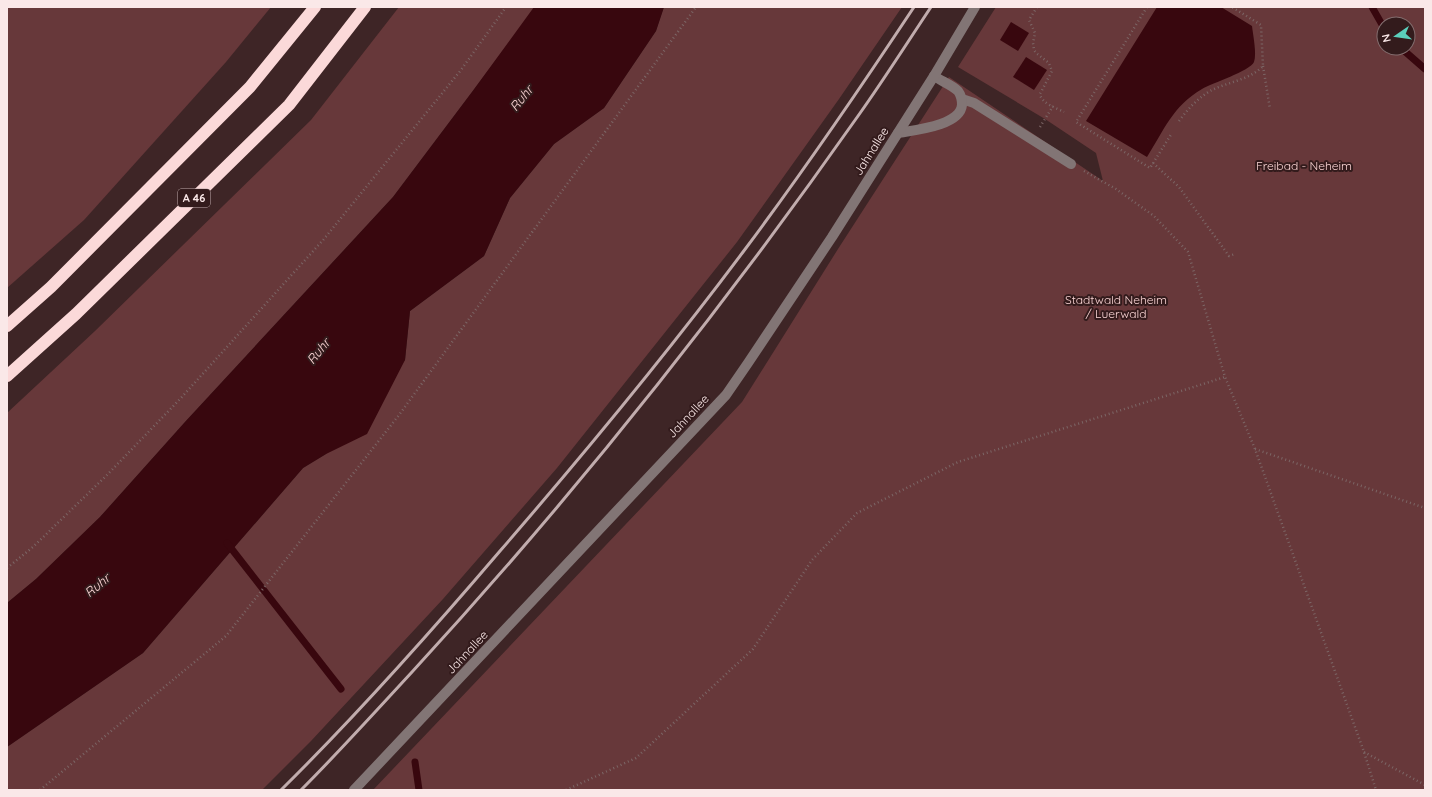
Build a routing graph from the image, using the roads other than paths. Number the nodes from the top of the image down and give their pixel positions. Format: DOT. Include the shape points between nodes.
graph roads {
  1 [pos="315,7"];
  2 [pos="365,7"];
  3 [pos="975,7"];
  4 [pos="934,76"];
  5 [pos="962,99"];
  6 [pos="898,133"];
  7 [pos="1071,164"];
  8 [pos="7,326"];
  9 [pos="7,376"];
  10 [pos="354,790"];
  1 -- 8 [label="highway" via="250,87 51,287"];
  2 -- 9 [label="highway, A 46" via="289,105 76,314"];
  3 -- 4 [label="street, Jahnallee"];
  4 -- 5 [label="street" via="957,90"];
  4 -- 6 [label="street, Jahnallee"];
  5 -- 6 [label="street" via="961,110 952,119 935,126"];
  5 -- 7 [label="street" via="974,103"];
  6 -- 10 [label="street, Jahnallee" via="726,395"];
}
